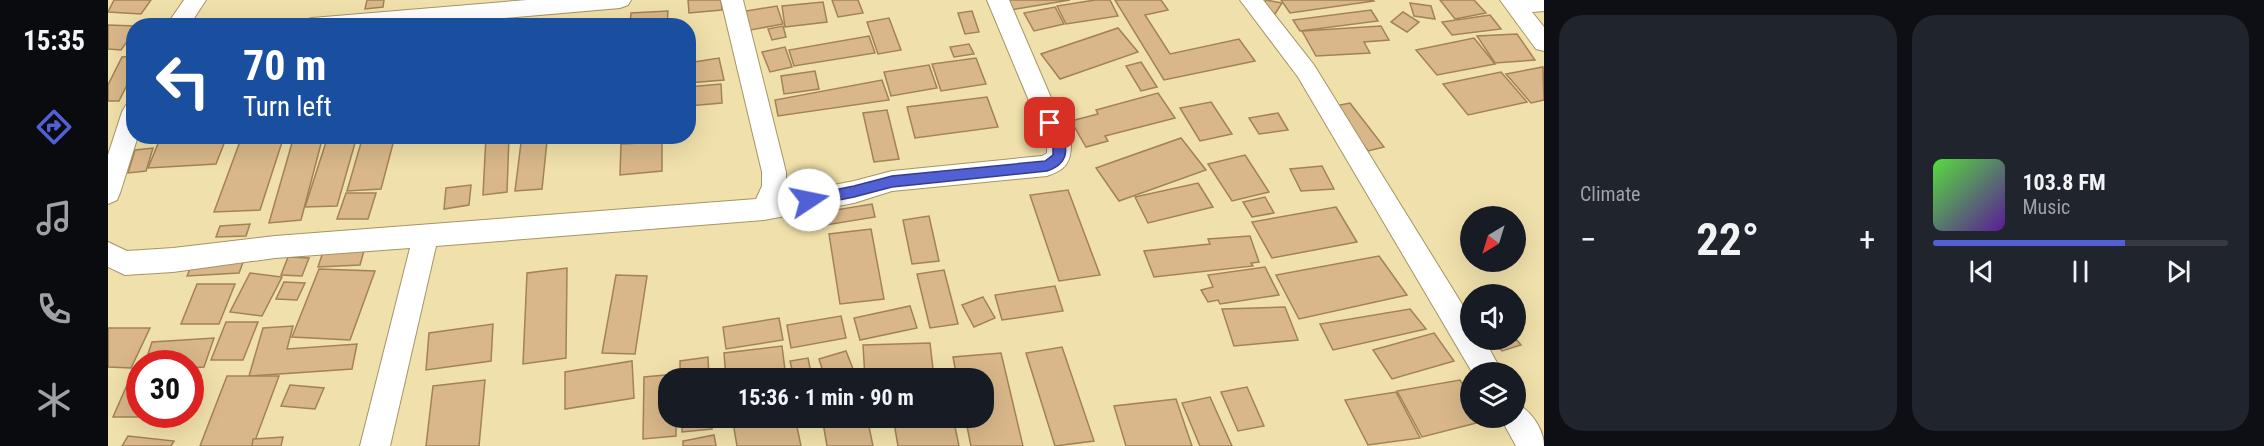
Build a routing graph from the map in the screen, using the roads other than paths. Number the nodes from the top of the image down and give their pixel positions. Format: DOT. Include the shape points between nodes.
graph roads {
  1 [pos="195,0"];
  2 [pos="620,0"];
  3 [pos="732,0"];
  4 [pos="998,0"];
  5 [pos="1251,0"];
  6 [pos="1514,3"];
  7 [pos="1544,3"];
  8 [pos="183,18"];
  9 [pos="407,18"];
  10 [pos="1544,43"];
  11 [pos="126,137"];
  12 [pos="108,193"];
  13 [pos="764,208"];
  14 [pos="426,235"];
  15 [pos="108,254"];
  16 [pos="1482,362"];
  17 [pos="1522,428"];
  18 [pos="375,446"];
  19 [pos="1533,446"];
  1 -- 8 [label="street"];
  2 -- 9 [label="street"];
  3 -- 13 [label="street" via="774,172 774,186"];
  4 -- 13 [label="street" via="1059,144 1059,158 1047,166 892,181"];
  5 -- 16 [label="street" via="1306,71"];
  6 -- 7 [label="street"];
  6 -- 10 [label="street"];
  11 -- 12 [label="street"];
  13 -- 14 [label="street"];
  14 -- 15 [label="street" via="125,263"];
  14 -- 18 [label="street"];
  17 -- 19 [label="street"];
}
